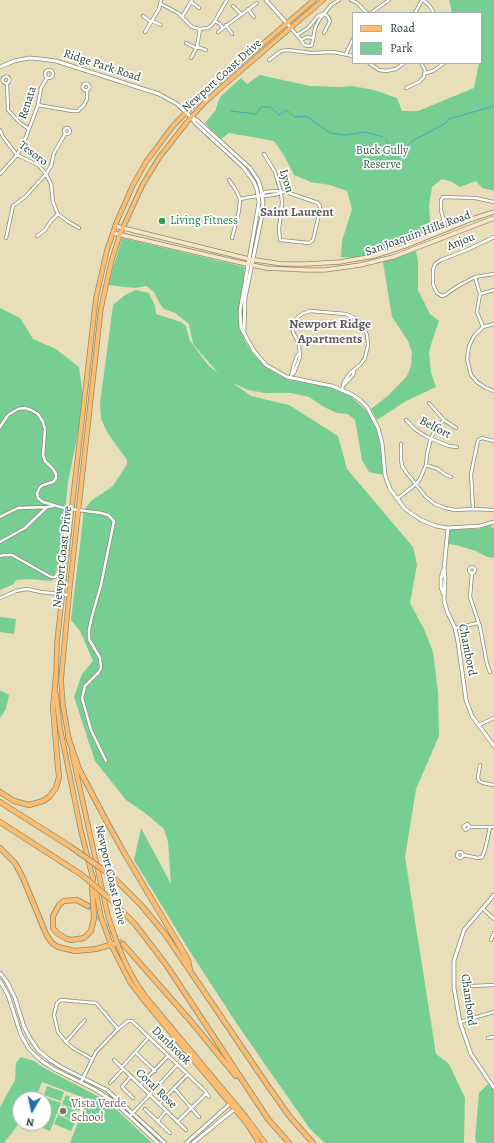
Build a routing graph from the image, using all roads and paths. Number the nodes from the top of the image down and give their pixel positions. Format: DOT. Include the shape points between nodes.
graph roads {
  1 [pos="227,0"];
  2 [pos="266,0"];
  3 [pos="314,0"];
  4 [pos="323,0"];
  5 [pos="339,0"];
  6 [pos="351,0"];
  7 [pos="389,0"];
  8 [pos="422,0"];
  9 [pos="191,1"];
  10 [pos="161,2"];
  11 [pos="257,3"];
  12 [pos="233,6"];
  13 [pos="199,8"];
  14 [pos="248,9"];
  15 [pos="366,12"];
  16 [pos="372,12"];
  17 [pos="416,12"];
  18 [pos="433,12"];
  19 [pos="324,13"];
  20 [pos="241,14"];
  21 [pos="143,16"];
  22 [pos="182,17"];
  23 [pos="254,17"];
  24 [pos="151,21"];
  25 [pos="215,21"];
  26 [pos="286,24"];
  27 [pos="160,25"];
  28 [pos="225,26"];
  29 [pos="291,28"];
  30 [pos="200,29"];
  31 [pos="145,32"];
  32 [pos="218,32"];
  33 [pos="324,33"];
  34 [pos="232,34"];
  35 [pos="297,35"];
  36 [pos="313,38"];
  37 [pos="301,40"];
  38 [pos="352,41"];
  39 [pos="186,43"];
  40 [pos="196,48"];
  41 [pos="206,50"];
  42 [pos="346,54"];
  43 [pos="352,56"];
  44 [pos="191,58"];
  45 [pos="269,60"];
  46 [pos="371,64"];
  47 [pos="403,64"];
  48 [pos="422,64"];
  49 [pos="443,64"];
  50 [pos="0,67"];
  51 [pos="426,73"];
  52 [pos="47,78"];
  53 [pos="7,83"];
  54 [pos="406,88"];
  55 [pos="87,90"];
  56 [pos="38,104"];
  57 [pos="186,113"];
  58 [pos="191,117"];
  59 [pos="29,129"];
  60 [pos="0,130"];
  61 [pos="65,134"];
  62 [pos="1,138"];
  63 [pos="264,154"];
  64 [pos="17,156"];
  65 [pos="0,174"];
  66 [pos="46,174"];
  67 [pos="229,180"];
  68 [pos="281,192"];
  69 [pos="260,196"];
  70 [pos="240,199"];
  71 [pos="494,202"];
  72 [pos="494,212"];
  73 [pos="58,214"];
  74 [pos="494,218"];
  75 [pos="115,226"];
  76 [pos="79,228"];
  77 [pos="122,228"];
  78 [pos="446,230"];
  79 [pos="113,233"];
  80 [pos="120,234"];
  81 [pos="37,236"];
  82 [pos="494,237"];
  83 [pos="6,238"];
  84 [pos="232,238"];
  85 [pos="252,259"];
  86 [pos="250,265"];
  87 [pos="494,274"];
  88 [pos="476,278"];
  89 [pos="494,290"];
  90 [pos="480,294"];
  91 [pos="494,324"];
  92 [pos="483,327"];
  93 [pos="291,377"];
  94 [pos="342,389"];
  95 [pos="494,391"];
  96 [pos="429,403"];
  97 [pos="406,420"];
  98 [pos="444,420"];
  99 [pos="0,427"];
  100 [pos="456,428"];
  101 [pos="431,438"];
  102 [pos="494,441"];
  103 [pos="402,444"];
  104 [pos="457,447"];
  105 [pos="426,465"];
  106 [pos="451,477"];
  107 [pos="416,484"];
  108 [pos="397,499"];
  109 [pos="55,505"];
  110 [pos="47,507"];
  111 [pos="72,509"];
  112 [pos="473,509"];
  113 [pos="78,510"];
  114 [pos="494,510"];
  115 [pos="62,515"];
  116 [pos="0,517"];
  117 [pos="494,522"];
  118 [pos="448,528"];
  119 [pos="0,542"];
  120 [pos="0,556"];
  121 [pos="472,573"];
  122 [pos="63,594"];
  123 [pos="69,595"];
  124 [pos="0,598"];
  125 [pos="478,623"];
  126 [pos="455,628"];
  127 [pos="490,672"];
  128 [pos="56,674"];
  129 [pos="494,718"];
  130 [pos="479,725"];
  131 [pos="68,737"];
  132 [pos="494,746"];
  133 [pos="106,761"];
  134 [pos="480,765"];
  135 [pos="494,785"];
  136 [pos="0,792"];
  137 [pos="0,802"];
  138 [pos="0,822"];
  139 [pos="470,827"];
  140 [pos="490,827"];
  141 [pos="494,827"];
  142 [pos="0,848"];
  143 [pos="463,855"];
  144 [pos="93,877"];
  145 [pos="494,895"];
  146 [pos="88,906"];
  147 [pos="482,908"];
  148 [pos="494,919"];
  149 [pos="494,933"];
  150 [pos="491,940"];
  151 [pos="117,943"];
  152 [pos="123,944"];
  153 [pos="111,945"];
  154 [pos="190,972"];
  155 [pos="0,973"];
  156 [pos="0,981"];
  157 [pos="494,985"];
  158 [pos="472,986"];
  159 [pos="494,1012"];
  160 [pos="85,1020"];
  161 [pos="460,1022"];
  162 [pos="118,1029"];
  163 [pos="149,1037"];
  164 [pos="488,1038"];
  165 [pos="494,1038"];
  166 [pos="66,1042"];
  167 [pos="135,1052"];
  168 [pos="168,1056"];
  169 [pos="92,1059"];
  170 [pos="114,1060"];
  171 [pos="177,1065"];
  172 [pos="122,1068"];
  173 [pos="155,1071"];
  174 [pos="187,1075"];
  175 [pos="131,1076"];
  176 [pos="83,1078"];
  177 [pos="81,1082"];
  178 [pos="110,1083"];
  179 [pos="140,1085"];
  180 [pos="174,1088"];
  181 [pos="494,1088"];
  182 [pos="149,1094"];
  183 [pos="206,1094"];
  184 [pos="253,1095"];
  185 [pos="209,1097"];
  186 [pos="133,1098"];
  187 [pos="232,1103"];
  188 [pos="159,1104"];
  189 [pos="191,1108"];
  190 [pos="236,1108"];
  191 [pos="145,1109"];
  192 [pos="166,1111"];
  193 [pos="132,1113"];
  194 [pos="130,1116"];
  195 [pos="199,1117"];
  196 [pos="158,1121"];
  197 [pos="177,1122"];
  198 [pos="186,1130"];
  199 [pos="170,1133"];
  200 [pos="158,1143"];
  201 [pos="165,1143"];
  202 [pos="186,1143"];
  203 [pos="193,1143"];
  204 [pos="259,1143"];
  205 [pos="265,1143"];
  206 [pos="289,1143"];
  207 [pos="313,1143"];
  1 -- 25 [label="street"];
  2 -- 26 [label="street"];
  3 -- 26 [label="main road, Newport Coast Drive"];
  4 -- 29 [label="main road, Newport Coast Drive"];
  5 -- 19 [label="street"];
  6 -- 15 [label="street"];
  7 -- 16 [label="street"];
  8 -- 17 [label="street"];
  8 -- 18 [label="street"];
  9 -- 13 [label="street"];
  9 -- 22 [label="street"];
  10 -- 22 [label="street"];
  10 -- 24 [label="street"];
  11 -- 14 [label="street"];
  12 -- 20 [label="street"];
  14 -- 20 [label="street"];
  14 -- 23 [label="street"];
  19 -- 33 [label="street" via="330,21"];
  19 -- 35 [label="street"];
  19 -- 36 [label="street"];
  20 -- 28 [label="street"];
  21 -- 24 [label="street"];
  22 -- 30 [label="street" via="192,27"];
  24 -- 27 [label="street"];
  24 -- 31 [label="street"];
  25 -- 28 [label="street"];
  25 -- 30 [label="street" via="208,28"];
  26 -- 29 [label="street"];
  26 -- 57 [label="main road, Newport Coast Drive" via="203,95"];
  28 -- 32 [label="street"];
  28 -- 34 [label="street"];
  29 -- 35 [label="street"];
  29 -- 58 [label="main road, Newport Coast Drive"];
  30 -- 40 [label="street"];
  35 -- 37 [label="street"];
  36 -- 37 [label="street"];
  36 -- 37 [label="street" via="312,45 309,46 304,45"];
  38 -- 42 [label="street"];
  39 -- 40 [label="street"];
  40 -- 41 [label="street"];
  40 -- 44 [label="street"];
  42 -- 43 [label="street"];
  42 -- 45 [label="street" via="288,50 281,51"];
  46 -- 47 [label="street" via="386,71 396,69"];
  48 -- 51 [label="street"];
  49 -- 51 [label="street"];
  50 -- 57 [label="street, Ridge Park Road" via="21,59 52,60 159,94"];
  51 -- 54 [label="street" via="421,81"];
  52 -- 56 [label="street, Renata" via="41,88"];
  53 -- 59 [label="street" via="8,110"];
  55 -- 56 [label="street" via="87,99 78,111"];
  56 -- 59 [label="street, Renata"];
  57 -- 58 [label="street, Ridge Park Road"];
  57 -- 75 [label="main road, Newport Coast Drive" via="146,162"];
  58 -- 69 [label="street, Ridge Park Road" via="250,168 258,180"];
  58 -- 77 [label="main road, Newport Coast Drive" via="154,164"];
  59 -- 64 [label="street, Renata"];
  60 -- 62 [label="street, Tesoro"];
  61 -- 66 [label="street"];
  62 -- 64 [label="street, Tesoro"];
  63 -- 68 [label="street, Lyon"];
  64 -- 65 [label="street, Renata"];
  64 -- 66 [label="street, Tesoro" via="38,165"];
  66 -- 73 [label="street, Tesoro"];
  66 -- 83 [label="street" via="13,206"];
  67 -- 70 [label="street"];
  68 -- 68 [label="street, Lyon" via="296,195 320,206 313,240 309,243 280,240"];
  68 -- 69 [label="street"];
  69 -- 70 [label="street"];
  69 -- 85 [label="street, Ridge Park Road" via="263,203 261,220"];
  70 -- 84 [label="street"];
  71 -- 78 [label="street" via="474,198 443,197 441,210"];
  72 -- 78 [label="main road, San Joaquin Hills Road"];
  73 -- 76 [label="street"];
  73 -- 81 [label="street"];
  74 -- 86 [label="main road, San Joaquin Hills Road" via="393,256 360,265 306,270"];
  75 -- 77 [label="main road, San Joaquin Hills Road"];
  75 -- 79 [label="main road, Newport Coast Drive"];
  77 -- 80 [label="main road, Newport Coast Drive"];
  77 -- 85 [label="main road, San Joaquin Hills Road"];
  78 -- 85 [label="main road, San Joaquin Hills Road" via="392,251 340,262 282,264"];
  79 -- 80 [label="main road, San Joaquin Hills Road"];
  79 -- 111 [label="main road, Newport Coast Drive" via="96,298"];
  80 -- 86 [label="main road, San Joaquin Hills Road"];
  80 -- 113 [label="main road, Newport Coast Drive" via="101,308"];
  82 -- 88 [label="street, Anjou" via="441,260 435,264 433,270 433,284 437,294 442,296"];
  85 -- 86 [label="street, Ridge Park Road"];
  86 -- 93 [label="street, Ridge Park Road" via="244,331 260,359 278,373"];
  87 -- 88 [label="street"];
  88 -- 90 [label="street"];
  89 -- 90 [label="street"];
  90 -- 92 [label="street" via="477,312"];
  91 -- 92 [label="street"];
  92 -- 95 [label="street" via="474,336 467,359 471,375 477,382"];
  93 -- 94 [label="street"];
  93 -- 94 [label="street" via="299,354 299,344 293,332 298,317 310,312 350,315 363,326 368,345 360,365 350,373"];
  94 -- 108 [label="street" via="360,400 373,418 382,442 385,475"];
  96 -- 98 [label="street"];
  97 -- 101 [label="street, Belfort" via="416,430"];
  98 -- 100 [label="street"];
  98 -- 101 [label="street"];
  99 -- 109 [label="street" via="8,415 18,409 31,410 40,417 45,429 43,455 56,478 53,482 41,486 37,493 42,502"];
  101 -- 104 [label="street, Belfort"];
  101 -- 105 [label="street"];
  102 -- 112 [label="street" via="482,438 478,440 471,474"];
  103 -- 107 [label="street" via="402,466"];
  105 -- 106 [label="street"];
  105 -- 107 [label="street"];
  107 -- 108 [label="street"];
  107 -- 112 [label="street" via="435,504 455,510"];
  108 -- 118 [label="street" via="405,509 421,520"];
  109 -- 110 [label="street"];
  109 -- 111 [label="street"];
  110 -- 116 [label="street" via="18,508"];
  110 -- 119 [label="street" via="24,528"];
  111 -- 113 [label="street"];
  111 -- 122 [label="main road, Newport Coast Drive"];
  112 -- 114 [label="street"];
  113 -- 123 [label="main road, Newport Coast Drive"];
  113 -- 133 [label="street" via="108,515 114,521 89,630 89,639 102,664 99,672 85,686 82,698 91,730"];
  115 -- 120 [label="street" via="66,524 61,562 55,577 12,555"];
  117 -- 118 [label="street" via="480,526"];
  118 -- 126 [label="street, Chambord" via="441,578 447,611"];
  121 -- 125 [label="street" via="470,597"];
  122 -- 123 [label="street"];
  122 -- 124 [label="street" via="27,589 16,590"];
  122 -- 128 [label="main road, Newport Coast Drive"];
  123 -- 131 [label="main road, Newport Coast Drive" via="61,680"];
  125 -- 126 [label="street"];
  125 -- 127 [label="street"];
  126 -- 130 [label="street, Chambord" via="466,700 472,716"];
  128 -- 136 [label="highway" via="53,708 58,772 56,788 49,797 29,805 14,801"];
  128 -- 144 [label="main road, Newport Coast Drive" via="56,704 60,728"];
  129 -- 130 [label="street"];
  130 -- 132 [label="street, Chambord"];
  131 -- 151 [label="main road, Newport Coast Drive" via="108,916"];
  131 -- 154 [label="highway" via="79,769 126,856 188,960"];
  134 -- 135 [label="street" via="479,781"];
  137 -- 154 [label="highway, bridge" via="113,877 165,934"];
  138 -- 184 [label="highway, bridge" via="82,875 135,924 167,966"];
  139 -- 140 [label="street"];
  140 -- 141 [label="street"];
  140 -- 143 [label="street" via="482,857"];
  142 -- 153 [label="highway" via="15,863 52,943 74,951 96,950"];
  144 -- 146 [label="highway" via="94,918 91,931 84,938 72,940 57,933 53,928 55,910 64,901 77,900"];
  144 -- 153 [label="main road, Newport Coast Drive" via="101,917"];
  145 -- 147 [label="street, Chambord"];
  147 -- 148 [label="street"];
  147 -- 161 [label="street, Chambord" via="464,930 454,961 454,988"];
  149 -- 150 [label="street"];
  151 -- 153 [label="highway"];
  151 -- 187 [label="main road, Newport Coast Drive" via="145,996"];
  152 -- 184 [label="highway"];
  153 -- 187 [label="main road, Newport Coast Drive" via="137,992"];
  154 -- 207 [label="highway" via="286,1111"];
  155 -- 176 [label="street" via="8,982 24,1027 38,1050 61,1067"];
  156 -- 177 [label="street" via="10,1001 18,1030 29,1048 43,1062"];
  157 -- 158 [label="street"];
  159 -- 161 [label="street"];
  160 -- 166 [label="street"];
  161 -- 181 [label="street, Chambord" via="471,1054"];
  162 -- 163 [label="street, Danbrook" via="132,1021"];
  162 -- 166 [label="street" via="96,1003 61,1000 57,1003 54,1015 58,1032"];
  162 -- 169 [label="street"];
  163 -- 167 [label="street"];
  163 -- 168 [label="street, Danbrook"];
  164 -- 165 [label="street"];
  166 -- 169 [label="street"];
  167 -- 172 [label="street"];
  167 -- 173 [label="street"];
  168 -- 171 [label="street, Danbrook"];
  168 -- 173 [label="street"];
  169 -- 176 [label="street"];
  170 -- 172 [label="street, Coral Rose"];
  171 -- 174 [label="street, Danbrook"];
  171 -- 182 [label="street"];
  172 -- 175 [label="street, Coral Rose"];
  172 -- 178 [label="street"];
  173 -- 179 [label="street"];
  174 -- 180 [label="street"];
  174 -- 183 [label="street, Danbrook"];
  175 -- 179 [label="street, Coral Rose"];
  175 -- 186 [label="street" via="122,1087"];
  176 -- 177 [label="street"];
  176 -- 193 [label="street" via="107,1090"];
  177 -- 194 [label="street" via="108,1098"];
  179 -- 182 [label="street, Coral Rose"];
  180 -- 188 [label="street"];
  180 -- 189 [label="street"];
  182 -- 188 [label="street, Coral Rose"];
  182 -- 193 [label="street"];
  183 -- 185 [label="street, Danbrook"];
  183 -- 189 [label="street"];
  184 -- 206 [label="highway" via="268,1119"];
  187 -- 190 [label="main road, Newport Coast Drive"];
  187 -- 202 [label="street"];
  188 -- 192 [label="street, Coral Rose"];
  189 -- 195 [label="street"];
  189 -- 197 [label="street"];
  190 -- 203 [label="street"];
  190 -- 204 [label="main road, Newport Coast Drive"];
  190 -- 205 [label="main road, Newport Coast Drive"];
  191 -- 196 [label="street"];
  192 -- 196 [label="street"];
  192 -- 197 [label="street, Coral Rose"];
  193 -- 194 [label="street"];
  193 -- 201 [label="street"];
  194 -- 200 [label="street"];
  196 -- 199 [label="street"];
  197 -- 198 [label="street, Coral Rose"];
}
